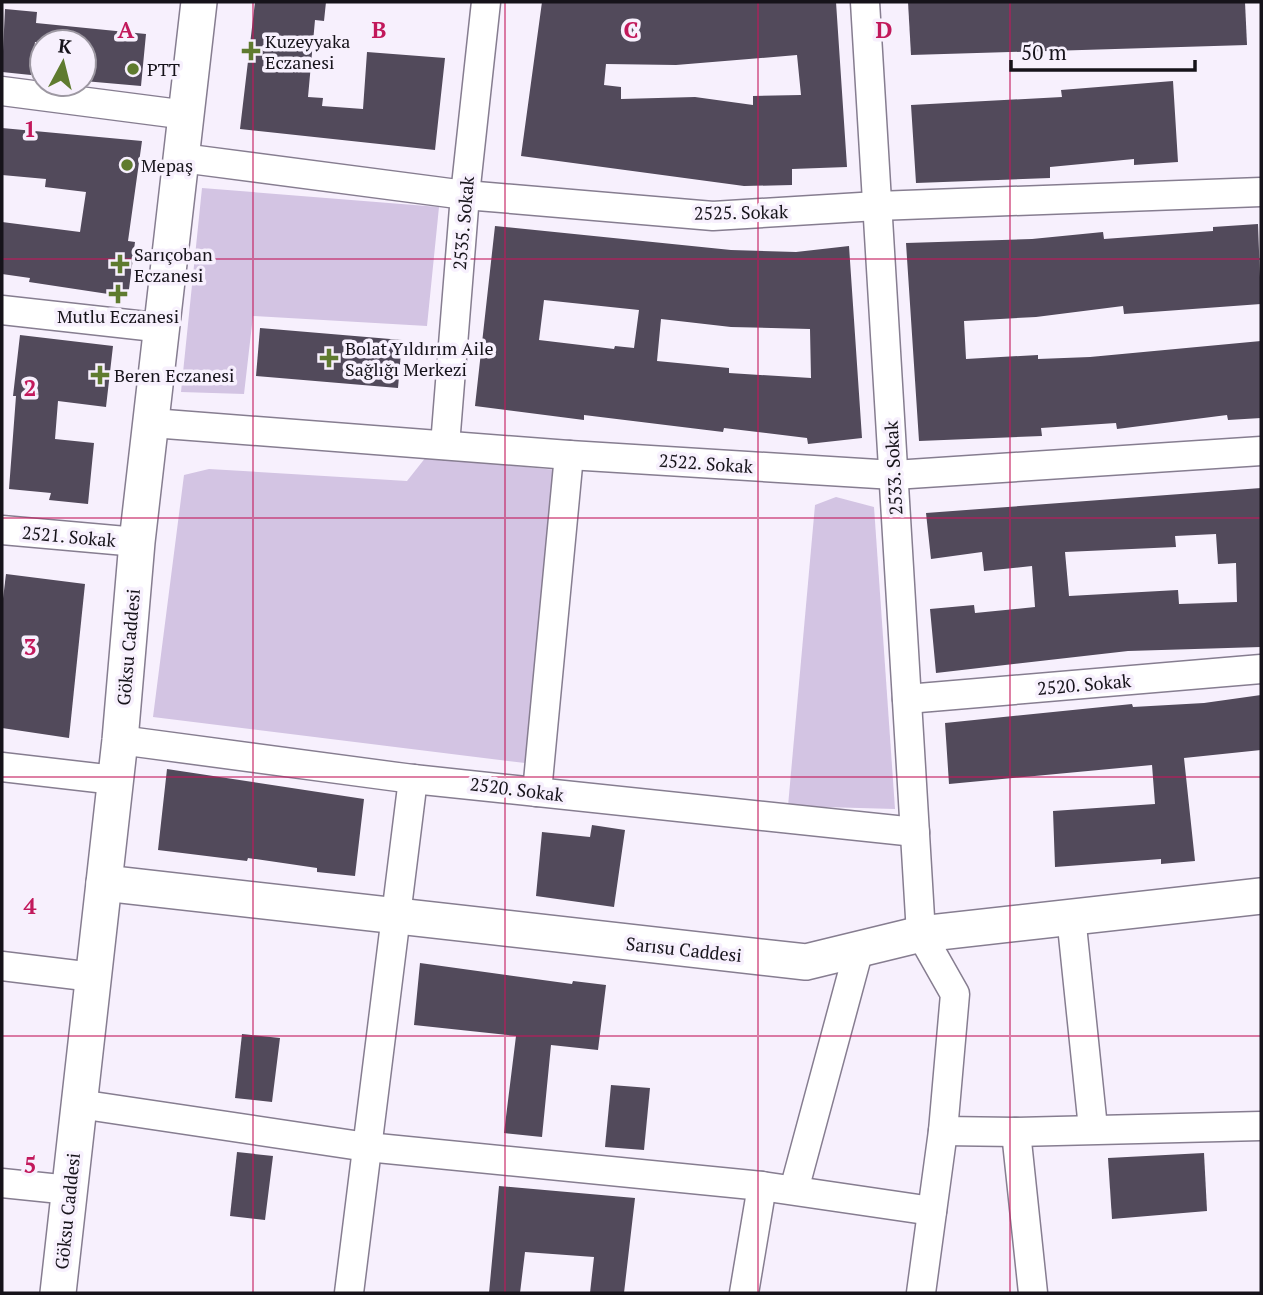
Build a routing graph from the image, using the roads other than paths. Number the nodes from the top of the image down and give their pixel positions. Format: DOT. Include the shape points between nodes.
graph roads {
  1 [pos="199,2"];
  2 [pos="486,2"];
  3 [pos="865,2"];
  4 [pos="2,91"];
  5 [pos="187,115"];
  6 [pos="182,158"];
  7 [pos="1261,192"];
  8 [pos="465,195"];
  9 [pos="877,206"];
  10 [pos="2,310"];
  11 [pos="164,328"];
  12 [pos="152,423"];
  13 [pos="446,445"];
  14 [pos="1261,451"];
  15 [pos="569,455"];
  16 [pos="894,475"];
  17 [pos="2,530"];
  18 [pos="137,542"];
  19 [pos="1261,669"];
  20 [pos="907,699"];
  21 [pos="120,740"];
  22 [pos="2,766"];
  23 [pos="413,779"];
  24 [pos="115,780"];
  25 [pos="537,792"];
  26 [pos="915,832"];
  27 [pos="104,883"];
  28 [pos="1261,895"];
  29 [pos="395,916"];
  30 [pos="1071,916"];
  31 [pos="921,934"];
  32 [pos="859,948"];
  33 [pos="2,966"];
  34 [pos="93,977"];
  35 [pos="79,1104"];
  36 [pos="1261,1126"];
  37 [pos="1093,1128"];
  38 [pos="943,1131"];
  39 [pos="1016,1132"];
  40 [pos="367,1147"];
  41 [pos="2,1183"];
  42 [pos="762,1186"];
  43 [pos="70,1190"];
  44 [pos="794,1190"];
  45 [pos="932,1211"];
  46 [pos="58,1293"];
  47 [pos="349,1293"];
  48 [pos="744,1293"];
  49 [pos="921,1293"];
  50 [pos="1033,1293"];
  1 -- 5 [label="street, Göksu Caddesi"];
  2 -- 8 [label="street, 2535. Sokak"];
  3 -- 9 [label="street, 2533. Sokak"];
  4 -- 5 [label="street"];
  5 -- 6 [label="street, Göksu Caddesi"];
  6 -- 8 [label="street, 2525. Sokak"];
  6 -- 11 [label="street, Göksu Caddesi"];
  7 -- 9 [label="street, 2525. Sokak"];
  8 -- 9 [label="street, 2525. Sokak" via="713,216"];
  8 -- 13 [label="street, 2535. Sokak"];
  9 -- 16 [label="street, 2533. Sokak"];
  10 -- 11 [label="street"];
  11 -- 12 [label="street, Göksu Caddesi"];
  12 -- 13 [label="street, 2522. Sokak"];
  12 -- 18 [label="street, Göksu Caddesi"];
  13 -- 15 [label="street, 2522. Sokak"];
  14 -- 16 [label="street, 2522. Sokak"];
  15 -- 16 [label="street, 2522. Sokak"];
  15 -- 25 [label="street"];
  16 -- 20 [label="street, 2533. Sokak"];
  17 -- 18 [label="street, 2521. Sokak"];
  18 -- 21 [label="street, Göksu Caddesi"];
  19 -- 20 [label="street, 2520. Sokak"];
  20 -- 26 [label="street, 2533. Sokak"];
  21 -- 23 [label="street, 2520. Sokak"];
  21 -- 24 [label="street, Göksu Caddesi"];
  22 -- 24 [label="street"];
  23 -- 25 [label="street, 2520. Sokak"];
  23 -- 29 [label="street"];
  24 -- 27 [label="street, Göksu Caddesi"];
  25 -- 26 [label="street, 2520. Sokak"];
  26 -- 31 [label="street, 2533. Sokak"];
  27 -- 29 [label="street, Sarısu Caddesi"];
  27 -- 34 [label="street, Göksu Caddesi"];
  28 -- 30 [label="street, Sarısu Caddesi"];
  29 -- 32 [label="street, Sarısu Caddesi" via="806,962"];
  29 -- 40 [label="street"];
  30 -- 31 [label="street, Sarısu Caddesi"];
  30 -- 37 [label="street"];
  31 -- 32 [label="street, Sarısu Caddesi"];
  31 -- 38 [label="street" via="955,994"];
  32 -- 44 [label="street"];
  33 -- 34 [label="street"];
  34 -- 35 [label="street, Göksu Caddesi"];
  35 -- 40 [label="street"];
  35 -- 43 [label="street, Göksu Caddesi"];
  36 -- 37 [label="street"];
  37 -- 39 [label="street"];
  38 -- 39 [label="street"];
  38 -- 45 [label="street"];
  39 -- 50 [label="street"];
  40 -- 42 [label="street"];
  40 -- 47 [label="street"];
  41 -- 43 [label="street"];
  42 -- 44 [label="street"];
  42 -- 48 [label="street"];
  43 -- 46 [label="street, Göksu Caddesi"];
  44 -- 45 [label="street"];
  45 -- 49 [label="street"];
}
